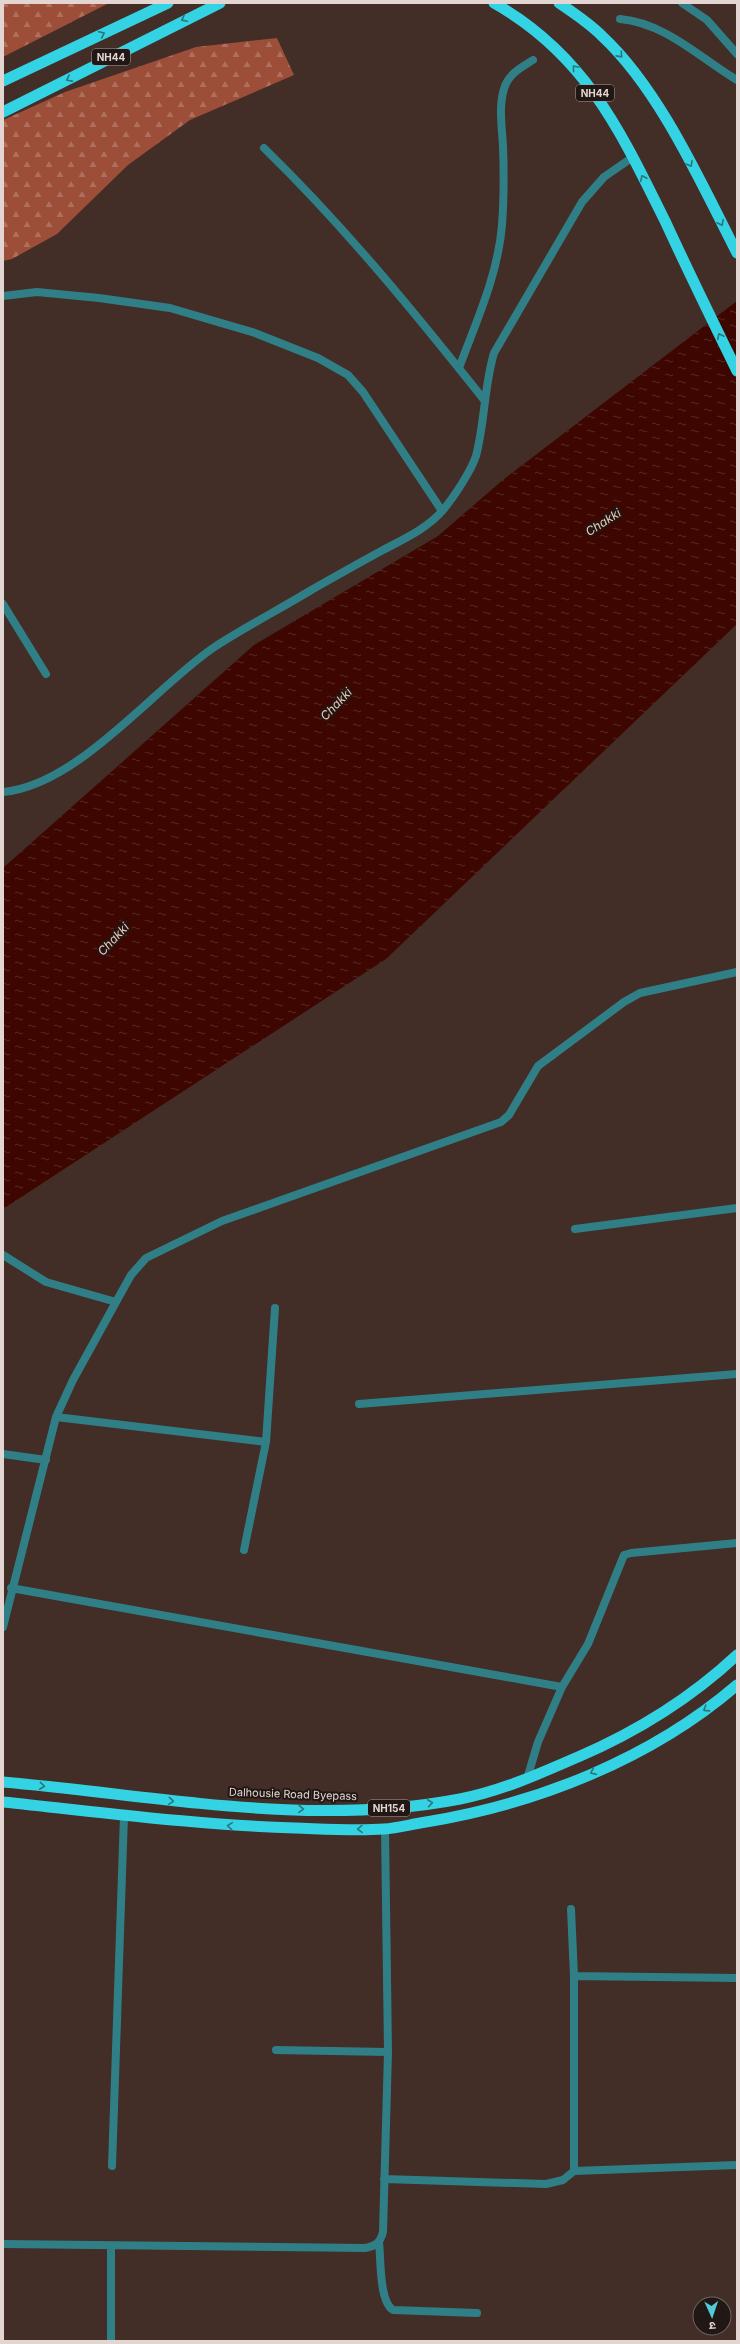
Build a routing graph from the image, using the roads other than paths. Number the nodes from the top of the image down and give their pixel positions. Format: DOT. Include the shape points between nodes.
graph roads {
  1 [pos="168,3"];
  2 [pos="220,3"];
  3 [pos="494,3"];
  4 [pos="559,3"];
  5 [pos="682,3"];
  6 [pos="620,20"];
  7 [pos="737,54"];
  8 [pos="534,60"];
  9 [pos="737,80"];
  10 [pos="3,81"];
  11 [pos="3,112"];
  12 [pos="264,148"];
  13 [pos="633,157"];
  14 [pos="737,253"];
  15 [pos="3,296"];
  16 [pos="459,368"];
  17 [pos="737,371"];
  18 [pos="485,401"];
  19 [pos="442,511"];
  20 [pos="3,604"];
  21 [pos="46,674"];
  22 [pos="3,792"];
  23 [pos="737,972"];
  24 [pos="737,1208"];
  25 [pos="575,1229"];
  26 [pos="3,1255"];
  27 [pos="116,1302"];
  28 [pos="275,1308"];
  29 [pos="737,1374"];
  30 [pos="359,1404"];
  31 [pos="56,1417"];
  32 [pos="266,1442"];
  33 [pos="3,1454"];
  34 [pos="46,1460"];
  35 [pos="737,1543"];
  36 [pos="244,1550"];
  37 [pos="11,1588"];
  38 [pos="3,1627"];
  39 [pos="737,1655"];
  40 [pos="737,1685"];
  41 [pos="562,1687"];
  42 [pos="527,1779"];
  43 [pos="3,1782"];
  44 [pos="3,1802"];
  45 [pos="124,1816"];
  46 [pos="384,1829"];
  47 [pos="571,1908"];
  48 [pos="574,1976"];
  49 [pos="737,1978"];
  50 [pos="276,2050"];
  51 [pos="388,2052"];
  52 [pos="737,2165"];
  53 [pos="112,2166"];
  54 [pos="574,2171"];
  55 [pos="384,2179"];
  56 [pos="379,2242"];
  57 [pos="3,2244"];
  58 [pos="111,2246"];
  59 [pos="477,2313"];
  60 [pos="111,2341"];
  10 -- 1 [label="highway, NH44, one-way"];
  2 -- 11 [label="highway, NH44, one-way"];
  13 -- 3 [label="highway, NH44, one-way" via="607,110 574,67 530,24"];
  4 -- 14 [label="highway, one-way" via="602,36 623,58 663,115"];
  5 -- 7 [label="street" via="706,20"];
  6 -- 9 [label="street" via="638,21 656,27"];
  8 -- 16 [label="street" via="514,71 505,85 501,101 504,171 502,226 486,295"];
  12 -- 16 [label="street" via="343,228"];
  17 -- 13 [label="highway, NH44, one-way"];
  13 -- 18 [label="street" via="604,177 582,202 494,353"];
  15 -- 19 [label="street" via="37,292 170,308 255,333 335,366 348,375 363,392"];
  16 -- 18 [label="street"];
  18 -- 19 [label="street" via="475,458"];
  19 -- 22 [label="street" via="420,530 335,576 214,648 175,677 97,747 41,782 19,791"];
  20 -- 21 [label="street"];
  23 -- 27 [label="street" via="647,992 624,1002 538,1066 509,1115 501,1122 203,1228 146,1258 131,1275"];
  24 -- 25 [label="street"];
  26 -- 27 [label="street" via="46,1282"];
  27 -- 31 [label="street" via="73,1380"];
  28 -- 32 [label="street"];
  29 -- 30 [label="street"];
  31 -- 32 [label="street"];
  31 -- 34 [label="street"];
  32 -- 36 [label="street"];
  33 -- 34 [label="street"];
  34 -- 37 [label="street"];
  35 -- 41 [label="street" via="626,1553 621,1559 602,1615"];
  37 -- 38 [label="street"];
  37 -- 41 [label="street"];
  39 -- 42 [label="highway, Dalhousie Road Byepass / NH154" via="687,1696 646,1723 602,1747"];
  40 -- 46 [label="highway, NH154, one-way" via="716,1703 676,1729 625,1758 582,1777 530,1798 463,1816"];
  41 -- 42 [label="street" via="538,1742"];
  43 -- 42 [label="highway, Dalhousie Road Byepass / NH154, one-way" via="235,1806 344,1810 402,1807 460,1799"];
  44 -- 45 [label="highway, NH154"];
  46 -- 45 [label="highway, NH154, one-way" via="240,1827"];
  45 -- 53 [label="street"];
  46 -- 51 [label="street"];
  47 -- 48 [label="street"];
  48 -- 49 [label="street"];
  48 -- 54 [label="street"];
  50 -- 51 [label="street"];
  51 -- 55 [label="street"];
  52 -- 54 [label="street"];
  54 -- 55 [label="street" via="562,2180 546,2184"];
  55 -- 56 [label="street" via="383,2232"];
  56 -- 58 [label="street" via="375,2246 365,2248"];
  56 -- 59 [label="street" via="384,2298 389,2308"];
  57 -- 58 [label="street"];
  58 -- 60 [label="street"];
}
